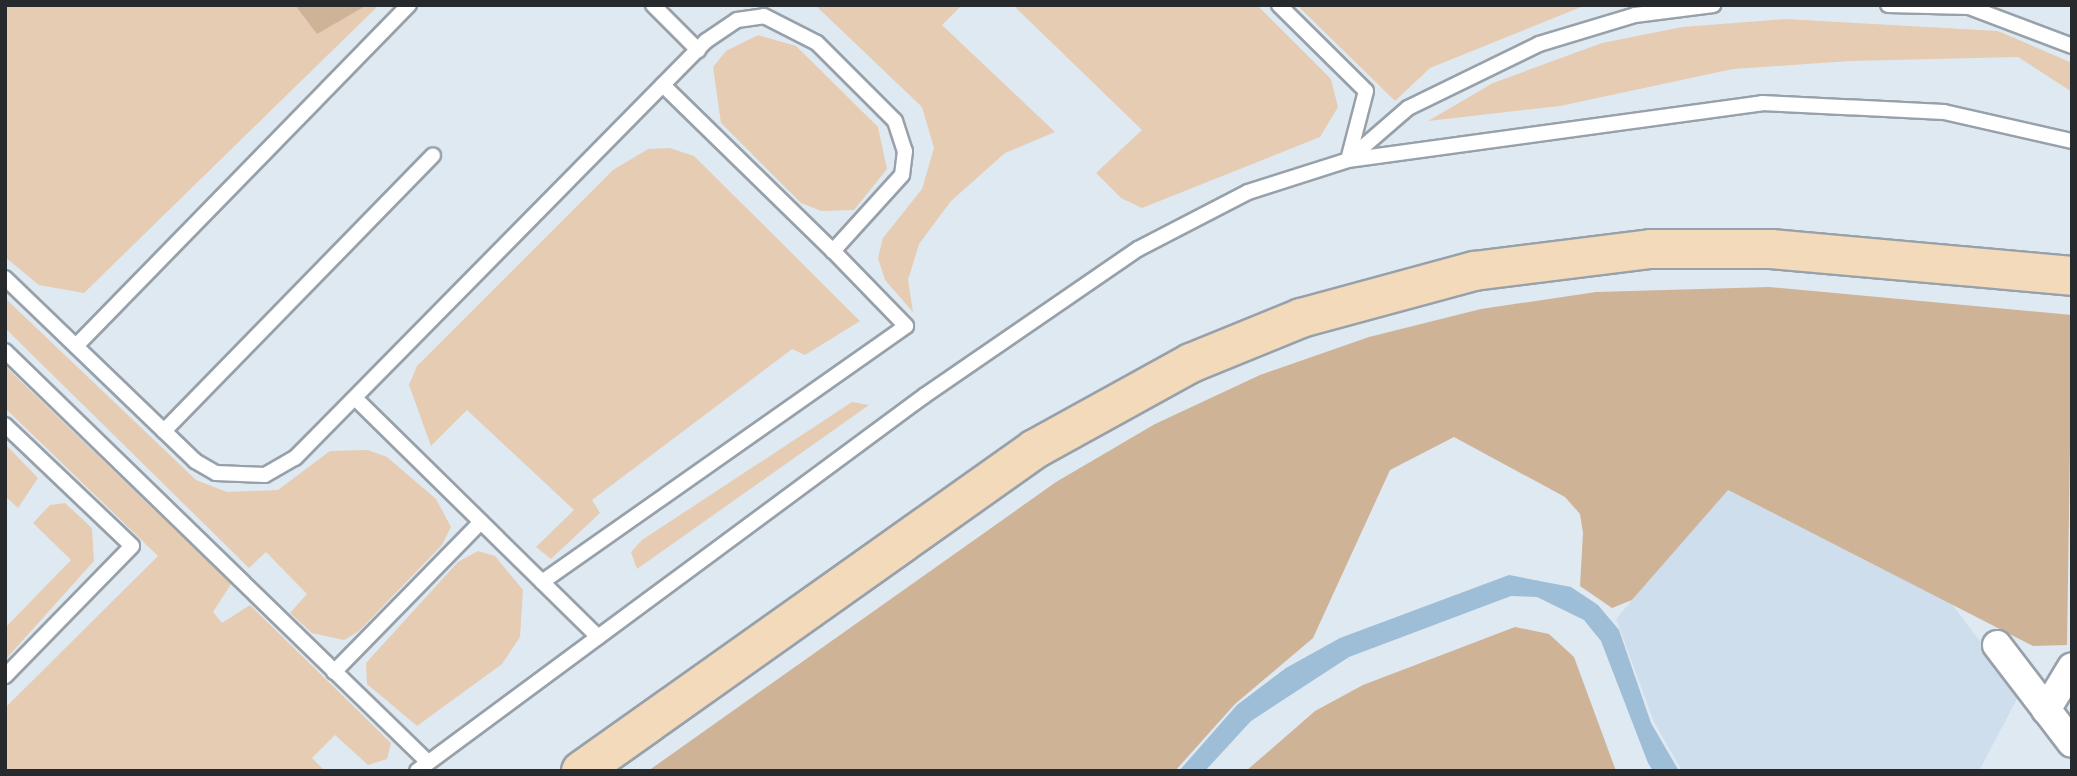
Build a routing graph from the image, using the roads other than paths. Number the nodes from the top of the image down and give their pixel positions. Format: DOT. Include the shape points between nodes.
graph roads {
  1 [pos="409,5"];
  2 [pos="653,5"];
  3 [pos="1279,5"];
  4 [pos="1713,5"];
  5 [pos="1888,5"];
  6 [pos="2072,46"];
  7 [pos="698,50"];
  8 [pos="663,85"];
  9 [pos="2072,141"];
  10 [pos="433,155"];
  11 [pos="1348,160"];
  12 [pos="833,251"];
  13 [pos="2072,276"];
  14 [pos="5,278"];
  15 [pos="76,346"];
  16 [pos="5,351"];
  17 [pos="355,398"];
  18 [pos="5,425"];
  19 [pos="164,431"];
  20 [pos="481,522"];
  21 [pos="542,582"];
  22 [pos="598,637"];
  23 [pos="1997,645"];
  24 [pos="2072,667"];
  25 [pos="334,672"];
  26 [pos="5,676"];
  27 [pos="2046,710"];
  28 [pos="2072,743"];
  29 [pos="423,767"];
  30 [pos="581,771"];
  1 -- 15 [label="lane"];
  2 -- 7 [label="lane"];
  3 -- 11 [label="lane" via="1366,90"];
  4 -- 11 [label="lane" via="1635,15 1539,44 1408,108"];
  5 -- 6 [label="lane" via="1969,7"];
  7 -- 8 [label="lane"];
  7 -- 12 [label="lane" via="737,20 764,16 793,25 895,121 905,151 902,175"];
  8 -- 12 [label="lane"];
  8 -- 17 [label="lane"];
  9 -- 11 [label="lane" via="1944,111 1762,103"];
  10 -- 19 [label="lane"];
  11 -- 22 [label="lane" via="1248,192 1138,249 924,396"];
  12 -- 21 [label="lane" via="906,326"];
  13 -- 30 [label="street" via="1771,249 1651,249 1474,271 1301,318 1180,368 1035,449"];
  14 -- 15 [label="lane"];
  15 -- 19 [label="lane"];
  16 -- 25 [label="lane"];
  17 -- 19 [label="lane" via="295,458 265,475 216,473"];
  17 -- 20 [label="lane"];
  18 -- 26 [label="lane" via="132,546"];
  20 -- 21 [label="lane"];
  20 -- 25 [label="lane"];
  21 -- 22 [label="lane"];
  22 -- 29 [label="lane"];
  23 -- 27 [label="street"];
  24 -- 27 [label="street"];
  25 -- 29 [label="lane"];
  27 -- 28 [label="street"];
}
